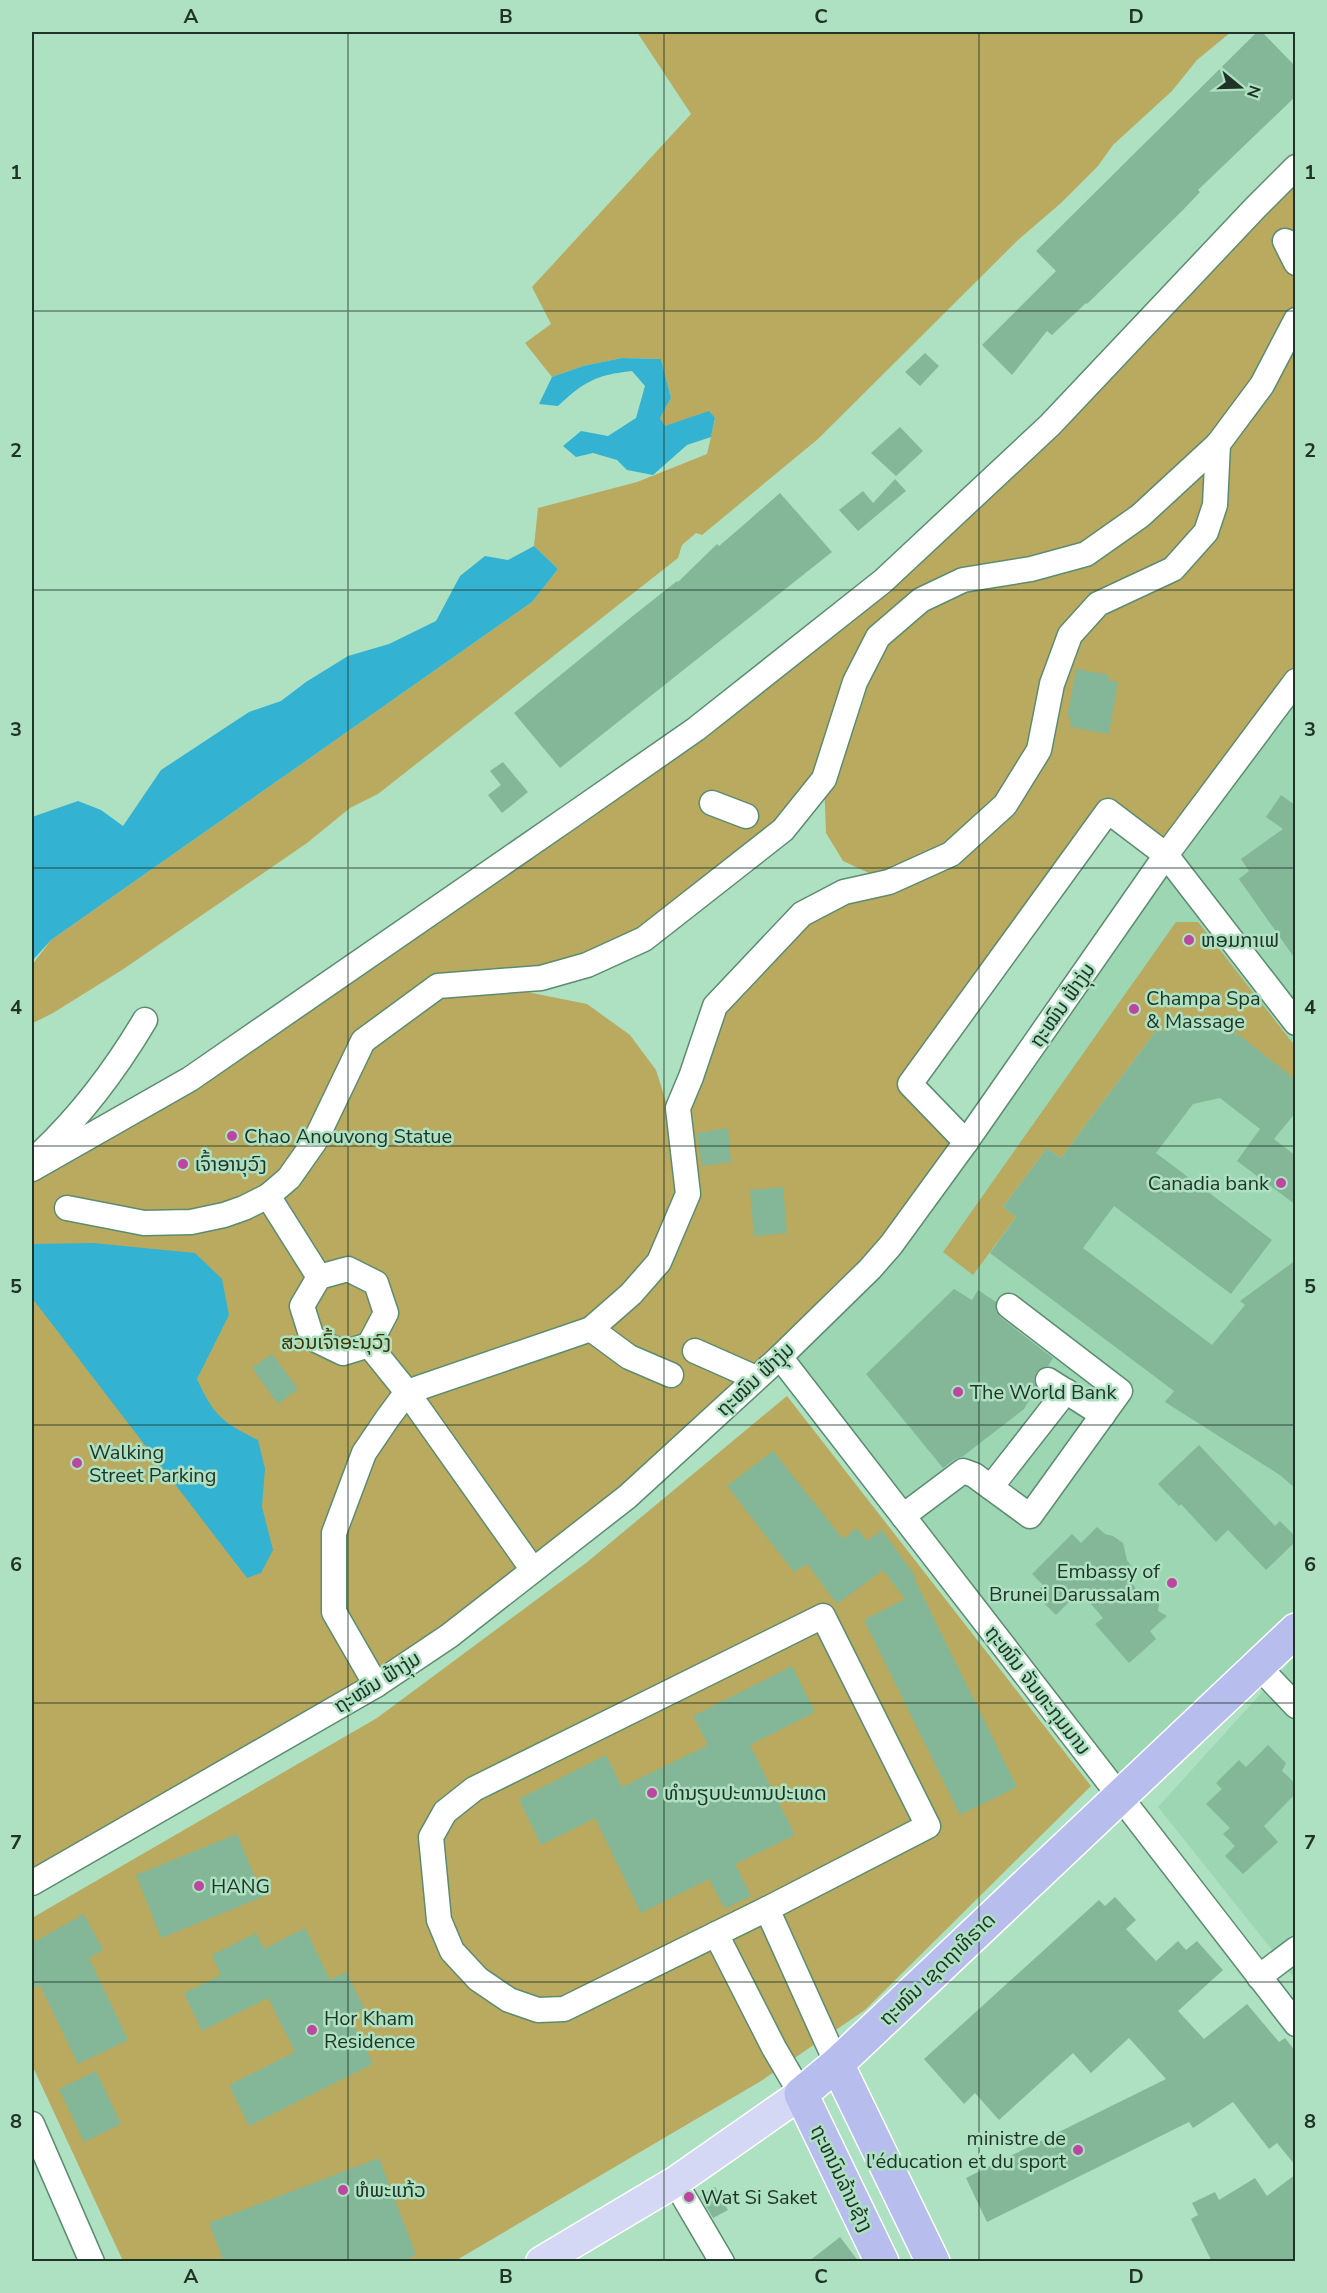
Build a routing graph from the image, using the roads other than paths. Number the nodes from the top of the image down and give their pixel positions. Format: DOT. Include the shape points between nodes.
graph roads {
  1 [pos="1296,167"];
  2 [pos="1296,245"];
  3 [pos="1296,263"];
  4 [pos="1296,320"];
  5 [pos="1218,444"];
  6 [pos="1296,681"];
  7 [pos="712,803"];
  8 [pos="746,816"];
  9 [pos="1166,855"];
  10 [pos="145,1020"];
  11 [pos="1296,1023"];
  12 [pos="966,1142"];
  13 [pos="32,1161"];
  14 [pos="32,1168"];
  15 [pos="268,1196"];
  16 [pos="67,1208"];
  17 [pos="320,1276"];
  18 [pos="1009,1306"];
  19 [pos="591,1329"];
  20 [pos="369,1345"];
  21 [pos="695,1351"];
  22 [pos="780,1357"];
  23 [pos="671,1375"];
  24 [pos="756,1378"];
  25 [pos="407,1392"];
  26 [pos="1103,1415"];
  27 [pos="991,1487"];
  28 [pos="903,1516"];
  29 [pos="533,1570"];
  30 [pos="1296,1630"];
  31 [pos="1258,1666"];
  32 [pos="376,1685"];
  33 [pos="1296,1706"];
  34 [pos="1119,1796"];
  35 [pos="32,1883"];
  36 [pos="767,1909"];
  37 [pos="716,1934"];
  38 [pos="1296,1949"];
  39 [pos="1259,1977"];
  40 [pos="1296,2024"];
  41 [pos="837,2064"];
  42 [pos="801,2094"];
  43 [pos="32,2124"];
  44 [pos="675,2182"];
  45 [pos="92,2262"];
  46 [pos="541,2262"];
  47 [pos="722,2262"];
  48 [pos="882,2262"];
  49 [pos="933,2262"];
  1 -- 14 [label="street" via="1050,425 883,581 724,707 190,1079"];
  2 -- 3 [label="street" via="1285,241"];
  4 -- 5 [label="street" via="1262,385"];
  5 -- 15 [label="street" via="1140,516 1086,554 1031,569 963,580 921,600 878,637 855,682 825,779 783,830 644,939 587,965 541,978 438,986 363,1041 315,1141 289,1178"];
  5 -- 19 [label="street" via="1215,505 1206,532 1173,569 1098,604 1070,635 1052,684 1039,750 1005,805 951,854 889,882 844,892 802,914 715,1006 678,1108 688,1194 659,1262 631,1294"];
  6 -- 9 [label="street, ຖະໝົນ ຟ້າງຸ່ມ"];
  7 -- 8 [label="street"];
  9 -- 11 [label="street"];
  9 -- 12 [label="street, ຖະໝົນ ຟ້າງຸ່ມ"];
  9 -- 12 [label="street" via="1108,811 910,1084"];
  10 -- 13 [label="street" via="128,1049 64,1131"];
  12 -- 22 [label="street, ຖະໝົນ ຟ້າງຸ່ມ" via="891,1245"];
  15 -- 16 [label="street" via="224,1215 191,1222 144,1223"];
  15 -- 17 [label="street"];
  17 -- 20 [label="street" via="348,1269 376,1283 386,1313"];
  17 -- 20 [label="street" via="302,1306 312,1338 343,1353"];
  18 -- 26 [label="street" via="1120,1391"];
  19 -- 23 [label="street" via="629,1357"];
  19 -- 25 [label="street"];
  20 -- 25 [label="street"];
  21 -- 24 [label="street"];
  22 -- 24 [label="street, ຖະໝົນ ຟ້າງຸ່ມ"];
  22 -- 28 [label="street, ຖະໜົນ ຈັນທະກຸມມານ"];
  24 -- 29 [label="street, ຖະໝົນ ຟ້າງຸ່ມ" via="627,1497"];
  25 -- 29 [label="street"];
  25 -- 32 [label="street" via="364,1453 334,1533 333,1612"];
  26 -- 27 [label="street" via="1030,1516"];
  26 -- 27 [label="street" via="1057,1385"];
  27 -- 28 [label="street" via="963,1471"];
  28 -- 34 [label="street, ຖະໜົນ ຈັນທະກຸມມານ"];
  29 -- 32 [label="street, ຖະໝົນ ຟ້າງຸ່ມ" via="449,1636"];
  30 -- 31 [label="highway, ຖະໜົນ ເຊດຖາທິຣາດ"];
  31 -- 33 [label="street"];
  31 -- 34 [label="highway, ຖະໜົນ ເຊດຖາທິຣາດ"];
  32 -- 35 [label="street, ຖະໝົນ ຟ້າງຸ່ມ"];
  34 -- 39 [label="street, ຖະໜົນ ຈັນທະກຸມມານ"];
  34 -- 41 [label="highway, ຖະໜົນ ເຊດຖາທິຣາດ"];
  36 -- 37 [label="street"];
  36 -- 37 [label="street" via="928,1826 823,1616 474,1789 446,1812 431,1837 439,1920 452,1951 478,1979 509,2000 529,2007 564,2009"];
  36 -- 41 [label="street"];
  37 -- 42 [label="street"];
  38 -- 39 [label="street"];
  39 -- 40 [label="street, ຖະໜົນ ຈັນທະກຸມມານ"];
  41 -- 42 [label="highway, ຖະໜົນ ເຊດຖາທິຣາດ"];
  41 -- 49 [label="highway"];
  42 -- 44 [label="main road, ຖະໜົນ ເຊດຖາທິຣາດ"];
  42 -- 48 [label="highway, ຖະຫນົນລ້ານຊ້າງ"];
  43 -- 45 [label="street"];
  44 -- 46 [label="main road, ຖະໜົນ ເຊດຖາທິຣາດ"];
  44 -- 47 [label="street"];
}
